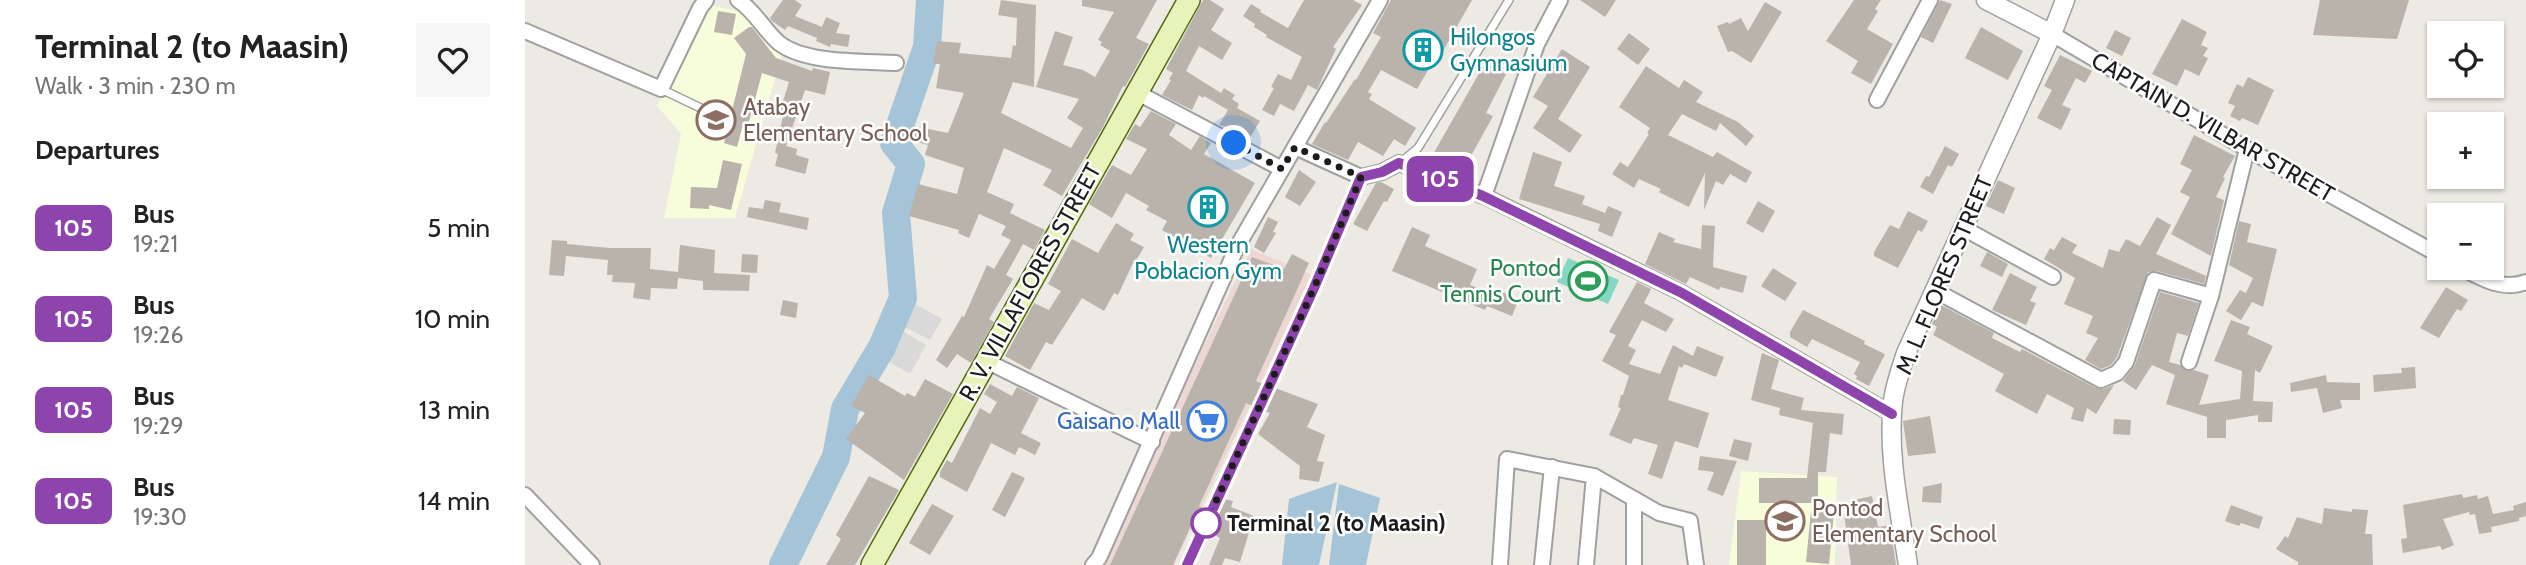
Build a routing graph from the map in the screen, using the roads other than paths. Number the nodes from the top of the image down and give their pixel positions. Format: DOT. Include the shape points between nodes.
graph roads {
  1 [pos="706,0"];
  2 [pos="738,0"];
  3 [pos="1189,0"];
  4 [pos="1380,0"];
  5 [pos="1509,0"];
  6 [pos="1560,0"];
  7 [pos="1930,0"];
  8 [pos="1986,0"];
  9 [pos="2065,0"];
  10 [pos="525,31"];
  11 [pos="2052,34"];
  12 [pos="896,63"];
  13 [pos="660,89"];
  14 [pos="1136,93"];
  15 [pos="1877,100"];
  16 [pos="709,113"];
  17 [pos="1295,147"];
  18 [pos="2247,149"];
  19 [pos="1399,163"];
  20 [pos="1282,169"];
  21 [pos="1361,177"];
  22 [pos="1483,196"];
  23 [pos="1963,228"];
  24 [pos="2427,248"];
  25 [pos="2053,277"];
  26 [pos="2484,280"];
  27 [pos="2526,282"];
  28 [pos="1934,290"];
  29 [pos="2211,296"];
  30 [pos="986,360"];
  31 [pos="2189,362"];
  32 [pos="1892,414"];
  33 [pos="1152,442"];
  34 [pos="1552,467"];
  35 [pos="1594,476"];
  36 [pos="525,495"];
  37 [pos="1634,499"];
  38 [pos="591,565"];
  39 [pos="872,565"];
  40 [pos="1093,565"];
  41 [pos="1187,565"];
  42 [pos="1500,565"];
  43 [pos="1542,565"];
  44 [pos="1586,565"];
  45 [pos="1634,565"];
  46 [pos="1696,565"];
  47 [pos="1908,565"];
  1 -- 13 [label="street"];
  2 -- 12 [label="street" via="789,49 839,60"];
  3 -- 14 [label="main road, R. V. VILLAFLORES STREET"];
  4 -- 17 [label="street"];
  5 -- 19 [label="lane" via="1418,148"];
  6 -- 22 [label="street" via="1537,44"];
  7 -- 15 [label="street"];
  8 -- 11 [label="street, CAPTAIN D. VILBAR STREET"];
  9 -- 11 [label="street, M. L. FLORES STREET"];
  10 -- 13 [label="street"];
  11 -- 18 [label="street, CAPTAIN D. VILBAR STREET"];
  11 -- 23 [label="street, M. L. FLORES STREET"];
  13 -- 16 [label="lane"];
  14 -- 20 [label="street"];
  14 -- 30 [label="main road, R. V. VILLAFLORES STREET"];
  17 -- 20 [label="street"];
  17 -- 21 [label="street"];
  18 -- 24 [label="street, CAPTAIN D. VILBAR STREET"];
  18 -- 29 [label="street"];
  19 -- 21 [label="street"];
  19 -- 22 [label="street"];
  20 -- 33 [label="street" via="1237,247"];
  21 -- 41 [label="lane"];
  22 -- 32 [label="street" via="1682,293"];
  23 -- 25 [label="street"];
  23 -- 28 [label="street, M. L. FLORES STREET"];
  26 -- 27 [label="street" via="2514,287"];
  28 -- 29 [label="street" via="2101,380 2117,373 2126,362 2154,280"];
  28 -- 32 [label="street, M. L. FLORES STREET" via="1906,353"];
  29 -- 31 [label="street"];
  30 -- 33 [label="street"];
  30 -- 39 [label="main road, R. V. VILLAFLORES STREET"];
  32 -- 47 [label="street, M. L. FLORES STREET"];
  33 -- 40 [label="street"];
  34 -- 35 [label="street"];
  34 -- 42 [label="street" via="1507,459"];
  34 -- 43 [label="street"];
  35 -- 37 [label="street"];
  35 -- 44 [label="street"];
  36 -- 38 [label="street"];
  37 -- 45 [label="street"];
  37 -- 46 [label="street" via="1659,513 1690,521"];
}
